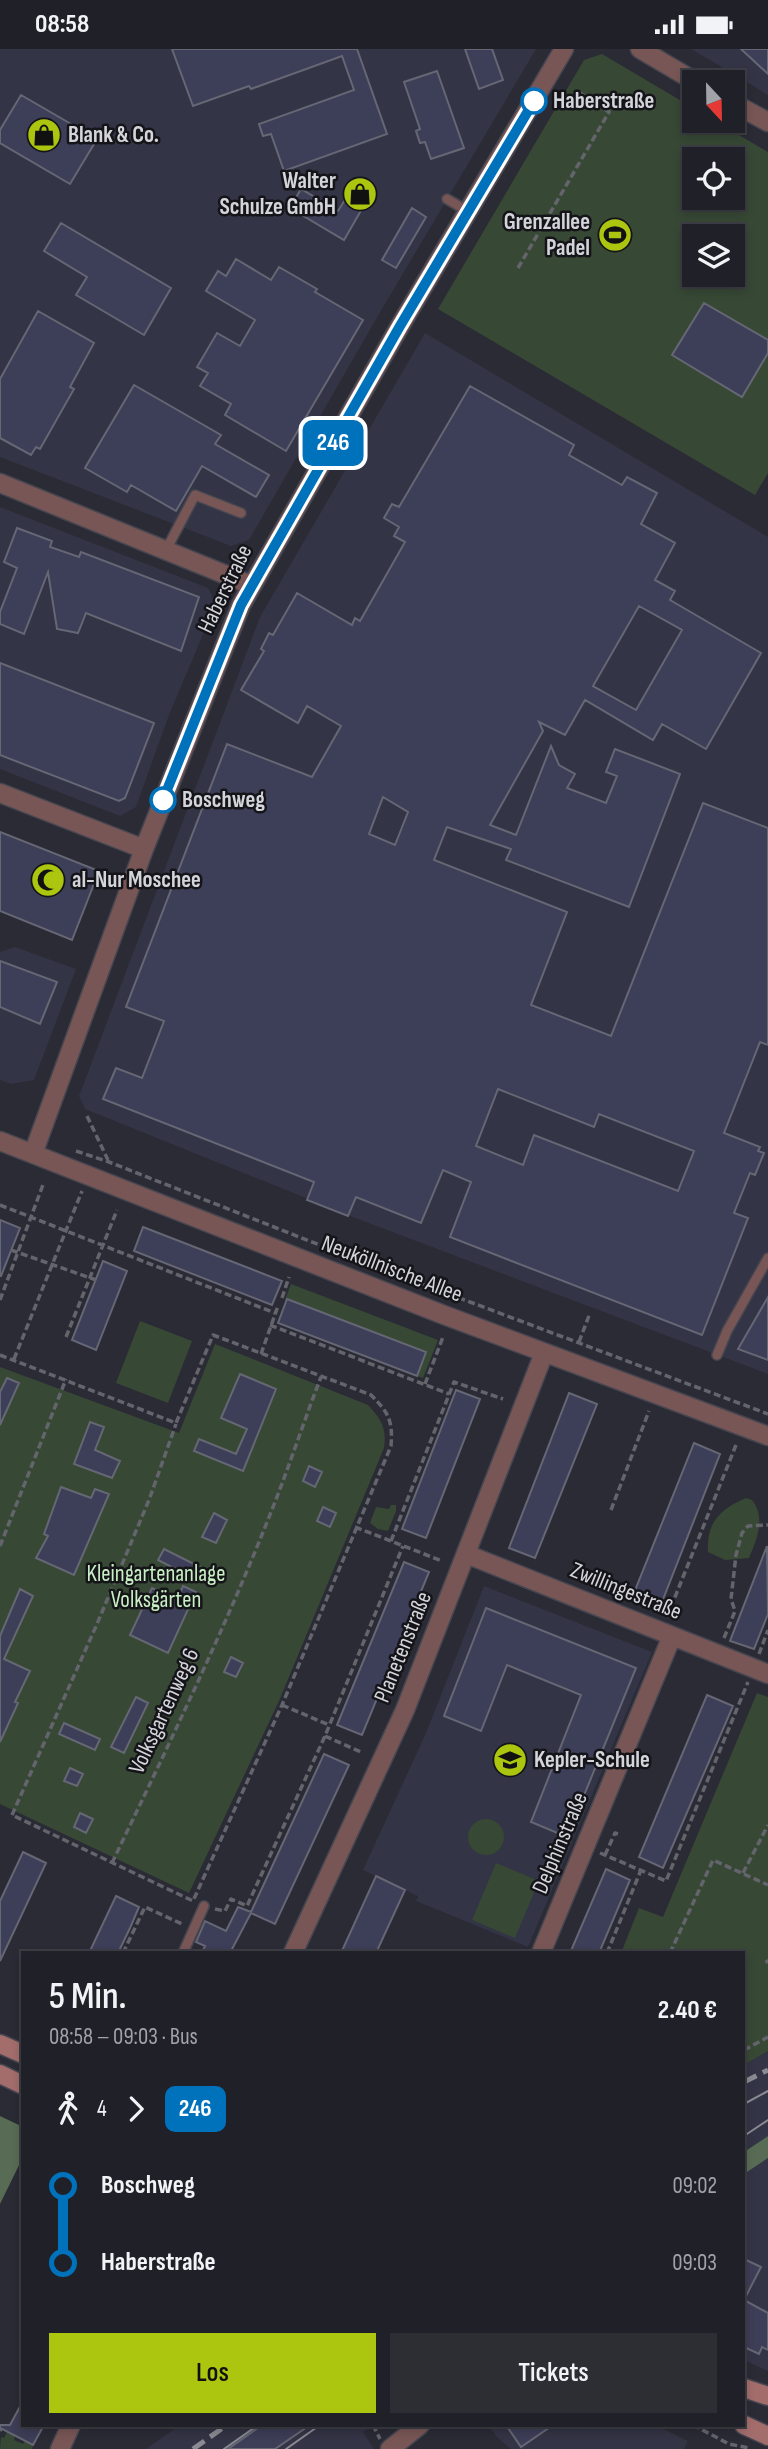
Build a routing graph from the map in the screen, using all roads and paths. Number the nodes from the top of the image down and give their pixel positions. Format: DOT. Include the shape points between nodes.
graph roads {
  1 [pos="564,49"];
  2 [pos="640,49"];
  3 [pos="682,74"];
  4 [pos="577,92"];
  5 [pos="746,110"];
  6 [pos="768,122"];
  7 [pos="447,199"];
  8 [pos="469,212"];
  9 [pos="518,268"];
  10 [pos="0,483"];
  11 [pos="241,513"];
  12 [pos="166,550"];
  13 [pos="251,585"];
  14 [pos="0,793"];
  15 [pos="144,849"];
  16 [pos="87,1117"];
  17 [pos="0,1142"];
  18 [pos="72,1151"];
  19 [pos="33,1154"];
  20 [pos="109,1162"];
  21 [pos="88,1176"];
  22 [pos="44,1182"];
  23 [pos="0,1205"];
  24 [pos="117,1210"];
  25 [pos="31,1217"];
  26 [pos="66,1230"];
  27 [pos="103,1244"];
  28 [pos="11,1250"];
  29 [pos="18,1252"];
  30 [pos="768,1258"];
  31 [pos="53,1264"];
  32 [pos="89,1277"];
  33 [pos="289,1277"];
  34 [pos="96,1280"];
  35 [pos="282,1298"];
  36 [pos="0,1300"];
  37 [pos="278,1307"];
  38 [pos="275,1313"];
  39 [pos="590,1313"];
  40 [pos="270,1325"];
  41 [pos="66,1336"];
  42 [pos="443,1337"];
  43 [pos="579,1342"];
  44 [pos="544,1353"];
  45 [pos="260,1354"];
  46 [pos="0,1355"];
  47 [pos="717,1355"];
  48 [pos="14,1360"];
  49 [pos="321,1377"];
  50 [pos="66,1379"];
  51 [pos="425,1384"];
  52 [pos="449,1394"];
  53 [pos="503,1399"];
  54 [pos="649,1411"];
  55 [pos="768,1414"];
  56 [pos="177,1423"];
  57 [pos="768,1436"];
  58 [pos="736,1445"];
  59 [pos="611,1510"];
  60 [pos="768,1525"];
  61 [pos="355,1527"];
  62 [pos="391,1541"];
  63 [pos="0,1546"];
  64 [pos="403,1546"];
  65 [pos="466,1554"];
  66 [pos="442,1560"];
  67 [pos="669,1629"];
  68 [pos="768,1630"];
  69 [pos="722,1644"];
  70 [pos="758,1671"];
  71 [pos="282,1705"];
  72 [pos="329,1725"];
  73 [pos="325,1736"];
  74 [pos="363,1753"];
  75 [pos="768,1825"];
  76 [pos="618,1834"];
  77 [pos="586,1847"];
  78 [pos="605,1855"];
  79 [pos="112,1863"];
  80 [pos="641,1870"];
  81 [pos="743,1873"];
  82 [pos="768,1885"];
  83 [pos="204,1906"];
  84 [pos="225,1911"];
  85 [pos="194,1929"];
  86 [pos="124,1951"];
  87 [pos="184,1951"];
  88 [pos="294,1951"];
  89 [pos="542,1951"];
  90 [pos="608,1951"];
  91 [pos="671,1951"];
  92 [pos="768,2037"];
  93 [pos="0,2044"];
  94 [pos="745,2049"];
  95 [pos="21,2053"];
  96 [pos="0,2074"];
  97 [pos="21,2084"];
  98 [pos="745,2388"];
  99 [pos="768,2396"];
  100 [pos="745,2425"];
  101 [pos="70,2427"];
  102 [pos="374,2427"];
  103 [pos="417,2427"];
  104 [pos="696,2427"];
  105 [pos="768,2436"];
  106 [pos="386,2446"];
  107 [pos="60,2449"];
  108 [pos="751,2449"];
  1 -- 8 [label="street, Haberstraße"];
  2 -- 3 [label="street"];
  4 -- 9 [label="path" via="609,112"];
  5 -- 6 [label="street"];
  7 -- 8 [label="lane"];
  8 -- 13 [label="street, Haberstraße"];
  10 -- 12 [label="street"];
  11 -- 12 [label="lane" via="195,495"];
  12 -- 13 [label="street"];
  13 -- 15 [label="street, Haberstraße"];
  14 -- 15 [label="street"];
  15 -- 19 [label="street, Haberstraße"];
  16 -- 20 [label="path"];
  17 -- 19 [label="street, Neuköllnische Allee"];
  18 -- 20 [label="path"];
  19 -- 21 [label="street, Neuköllnische Allee"];
  20 -- 43 [label="path"];
  21 -- 26 [label="path"];
  21 -- 44 [label="street, Neuköllnische Allee"];
  22 -- 25 [label="path"];
  23 -- 25 [label="path"];
  24 -- 27 [label="path"];
  25 -- 26 [label="path"];
  25 -- 29 [label="path"];
  26 -- 27 [label="path"];
  26 -- 31 [label="path"];
  27 -- 32 [label="path"];
  27 -- 38 [label="path"];
  28 -- 29 [label="path"];
  29 -- 31 [label="path"];
  29 -- 36 [label="path"];
  30 -- 47 [label="lane"];
  31 -- 32 [label="path"];
  31 -- 48 [label="path"];
  32 -- 34 [label="path"];
  32 -- 41 [label="path"];
  33 -- 35 [label="path"];
  37 -- 38 [label="path"];
  38 -- 40 [label="path"];
  39 -- 43 [label="path"];
  40 -- 45 [label="path"];
  40 -- 51 [label="path"];
  42 -- 51 [label="path"];
  43 -- 55 [label="path"];
  44 -- 57 [label="street, Neuköllnische Allee"];
  44 -- 65 [label="street, Planetenstraße"];
  45 -- 49 [label="path"];
  45 -- 56 [label="path" via="213,1335"];
  46 -- 48 [label="path"];
  48 -- 50 [label="path"];
  49 -- 61 [label="path" via="371,1395 392,1426 391,1446"];
  49 -- 79 [label="path, Volksgartenweg 6" via="242,1580"];
  50 -- 56 [label="path"];
  50 -- 63 [label="path"];
  51 -- 52 [label="path"];
  52 -- 53 [label="path" via="454,1382"];
  52 -- 62 [label="path"];
  54 -- 59 [label="path"];
  56 -- 79 [label="path" via="149,1500 13,1816"];
  58 -- 67 [label="path"];
  60 -- 69 [label="path" via="748,1526 741,1533 731,1599 735,1611"];
  61 -- 62 [label="path"];
  61 -- 71 [label="path"];
  62 -- 64 [label="path"];
  64 -- 66 [label="path"];
  64 -- 72 [label="path"];
  65 -- 67 [label="street, Zwillingestraße"];
  65 -- 88 [label="street, Planetenstraße" via="405,1710"];
  67 -- 70 [label="street, Zwillingestraße"];
  67 -- 77 [label="street, Delphinstraße"];
  68 -- 70 [label="path"];
  70 -- 80 [label="path" via="666,1881"];
  71 -- 72 [label="path"];
  71 -- 79 [label="path" via="193,1901"];
  72 -- 73 [label="path"];
  73 -- 74 [label="path"];
  73 -- 84 [label="path" via="247,1906 231,1899"];
  75 -- 81 [label="path"];
  76 -- 78 [label="path"];
  77 -- 78 [label="path"];
  77 -- 89 [label="street, Delphinstraße"];
  78 -- 80 [label="path"];
  80 -- 90 [label="path"];
  81 -- 82 [label="path"];
  81 -- 91 [label="path" via="713,1860"];
  83 -- 85 [label="lane"];
  85 -- 86 [label="path" via="145,1907"];
  85 -- 87 [label="lane"];
  92 -- 94 [label="path"];
  93 -- 95 [label="main road"];
  96 -- 97 [label="main road"];
  98 -- 99 [label="main road"];
  100 -- 105 [label="main road"];
  101 -- 107 [label="street"];
  102 -- 106 [label="path"];
  103 -- 106 [label="street"];
  104 -- 108 [label="path" via="729,2444"];
}
